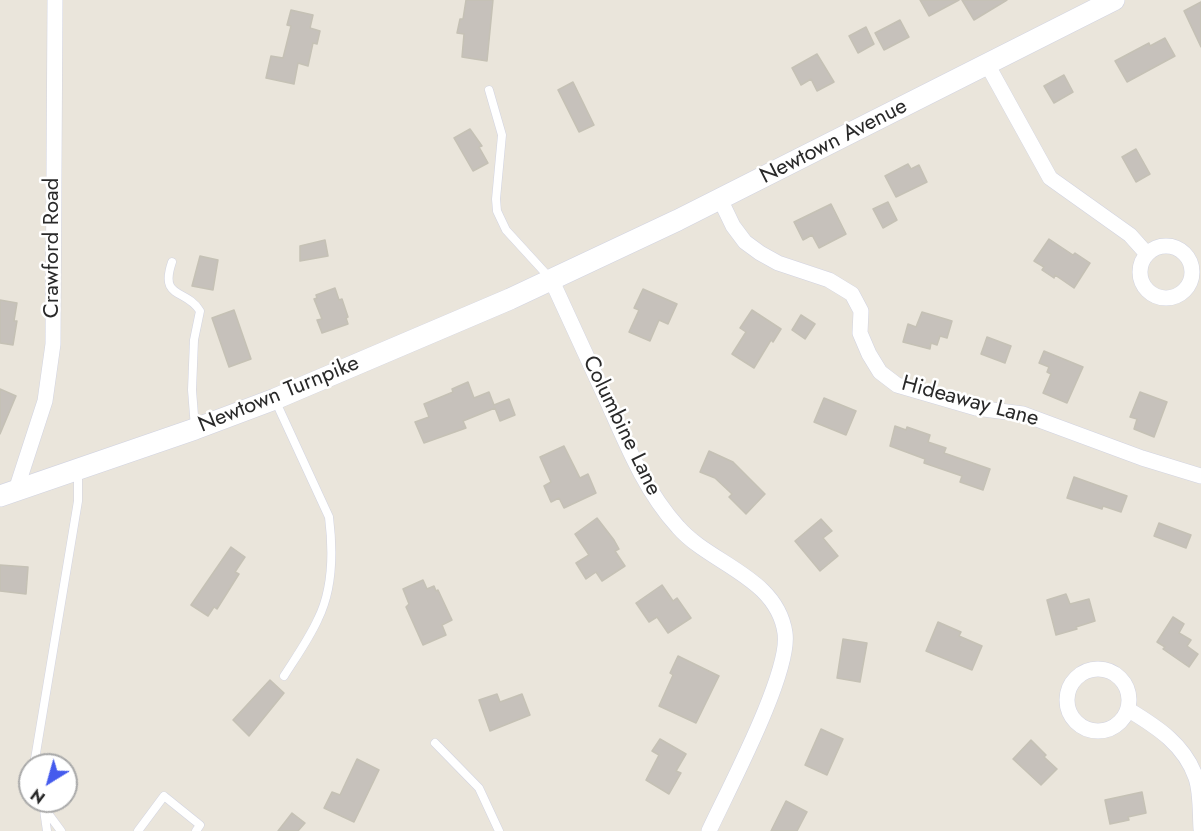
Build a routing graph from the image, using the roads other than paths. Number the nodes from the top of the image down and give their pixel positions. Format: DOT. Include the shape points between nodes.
graph roads {
  1 [pos="55,0"];
  2 [pos="1114,0"];
  3 [pos="987,64"];
  4 [pos="489,90"];
  5 [pos="720,199"];
  6 [pos="1147,254"];
  7 [pos="172,262"];
  8 [pos="552,280"];
  9 [pos="275,399"];
  10 [pos="195,429"];
  11 [pos="78,470"];
  12 [pos="1201,476"];
  13 [pos="8,493"];
  14 [pos="284,676"];
  15 [pos="1129,710"];
  16 [pos="435,742"];
  17 [pos="36,753"];
  18 [pos="44,813"];
  19 [pos="49,813"];
  20 [pos="1201,829"];
  21 [pos="47,831"];
  22 [pos="61,831"];
  23 [pos="138,831"];
  24 [pos="196,831"];
  25 [pos="499,831"];
  26 [pos="709,831"];
  1 -- 13 [label="street, Crawford Road" via="52,353 45,401"];
  2 -- 3 [label="street, Newtown Avenue"];
  3 -- 5 [label="street, Newtown Avenue"];
  3 -- 6 [label="street" via="1050,178 1130,234"];
  4 -- 8 [label="lane" via="502,135 497,212 506,230"];
  5 -- 8 [label="street, Newtown Avenue"];
  5 -- 12 [label="street, Hideaway Lane" via="733,226 760,253 829,280 852,294 861,311 860,333 869,354 880,372 897,385 976,408 1023,414"];
  7 -- 10 [label="lane" via="168,283 200,311 192,390"];
  8 -- 9 [label="street, Newtown Turnpike"];
  8 -- 26 [label="street, Columbine Lane" via="653,495 695,544 760,588 782,621 783,661"];
  9 -- 10 [label="street, Newtown Turnpike"];
  9 -- 14 [label="lane" via="329,517 331,534 328,586 319,617"];
  10 -- 11 [label="street, Newtown Turnpike"];
  11 -- 13 [label="street, Newtown Turnpike"];
  11 -- 17 [label="lane" via="78,501"];
  15 -- 15 [label="street" via="1119,725 1102,732 1085,729 1071,717 1067,699 1072,682 1086,671 1104,669 1120,677 1129,692"];
  15 -- 20 [label="street" via="1173,740 1187,760 1196,777"];
  16 -- 25 [label="lane" via="479,788"];
  18 -- 21 [label="lane"];
  19 -- 22 [label="lane"];
  23 -- 24 [label="lane" via="164,796 200,825"];
}
